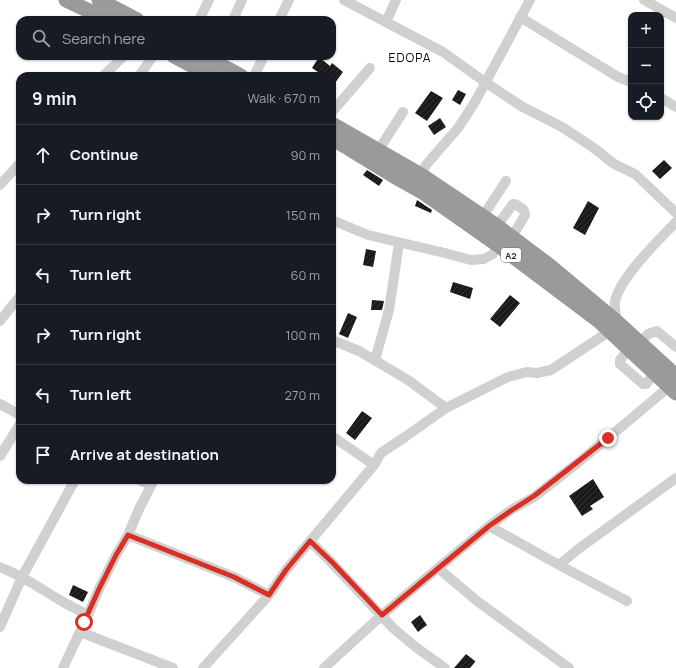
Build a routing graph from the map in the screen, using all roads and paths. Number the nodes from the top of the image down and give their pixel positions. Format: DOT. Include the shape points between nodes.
graph roads {
  1 [pos="66,0"];
  2 [pos="208,0"];
  3 [pos="242,0"];
  4 [pos="289,0"];
  5 [pos="344,0"];
  6 [pos="396,0"];
  7 [pos="644,0"];
  8 [pos="527,1"];
  9 [pos="96,7"];
  10 [pos="104,16"];
  11 [pos="124,16"];
  12 [pos="201,16"];
  13 [pos="235,16"];
  14 [pos="281,16"];
  15 [pos="520,17"];
  16 [pos="676,18"];
  17 [pos="386,22"];
  18 [pos="120,60"];
  19 [pos="150,60"];
  20 [pos="199,60"];
  21 [pos="262,60"];
  22 [pos="211,62"];
  23 [pos="370,68"];
  24 [pos="107,72"];
  25 [pos="142,72"];
  26 [pos="232,72"];
  27 [pos="256,72"];
  28 [pos="628,81"];
  29 [pos="485,82"];
  30 [pos="664,100"];
  31 [pos="336,107"];
  32 [pos="676,107"];
  33 [pos="403,112"];
  34 [pos="336,126"];
  35 [pos="336,143"];
  36 [pos="378,151"];
  37 [pos="16,167"];
  38 [pos="421,175"];
  39 [pos="506,181"];
  40 [pos="0,185"];
  41 [pos="676,213"];
  42 [pos="483,216"];
  43 [pos="501,221"];
  44 [pos="336,222"];
  45 [pos="676,222"];
  46 [pos="515,232"];
  47 [pos="399,243"];
  48 [pos="498,245"];
  49 [pos="16,300"];
  50 [pos="1,316"];
  51 [pos="614,327"];
  52 [pos="336,342"];
  53 [pos="635,346"];
  54 [pos="676,347"];
  55 [pos="375,360"];
  56 [pos="672,386"];
  57 [pos="0,404"];
  58 [pos="676,406"];
  59 [pos="446,408"];
  60 [pos="16,413"];
  61 [pos="16,430"];
  62 [pos="336,439"];
  63 [pos="0,456"];
  64 [pos="374,465"];
  65 [pos="676,478"];
  66 [pos="73,484"];
  67 [pos="152,484"];
  68 [pos="489,526"];
  69 [pos="128,535"];
  70 [pos="310,541"];
  71 [pos="559,565"];
  72 [pos="0,567"];
  73 [pos="438,568"];
  74 [pos="22,577"];
  75 [pos="269,595"];
  76 [pos="628,601"];
  77 [pos="88,615"];
  78 [pos="382,615"];
  79 [pos="0,627"];
  80 [pos="80,632"];
  81 [pos="63,668"];
  82 [pos="173,668"];
  83 [pos="203,668"];
  84 [pos="324,668"];
  85 [pos="445,668"];
  86 [pos="569,668"];
  1 -- 9 [label="highway"];
  2 -- 12 [label="street"];
  3 -- 13 [label="street"];
  4 -- 14 [label="street"];
  5 -- 17 [label="street"];
  6 -- 17 [label="street"];
  7 -- 16 [label="street"];
  8 -- 15 [label="street"];
  9 -- 10 [label="highway"];
  9 -- 11 [label="highway"];
  15 -- 28 [label="street" via="612,74"];
  15 -- 29 [label="street"];
  17 -- 29 [label="street" via="443,52"];
  18 -- 24 [label="street"];
  19 -- 25 [label="street"];
  20 -- 22 [label="highway"];
  21 -- 27 [label="street"];
  22 -- 26 [label="highway"];
  23 -- 31 [label="street"];
  29 -- 38 [label="street" via="458,128 426,165"];
  29 -- 41 [label="street" via="521,106 562,127 614,164 635,174"];
  30 -- 32 [label="street"];
  33 -- 36 [label="street"];
  34 -- 36 [label="highway, A2"];
  35 -- 48 [label="highway, A2" via="424,193"];
  36 -- 38 [label="highway, A2"];
  37 -- 40 [label="street"];
  38 -- 42 [label="highway, A2"];
  39 -- 42 [label="street"];
  42 -- 43 [label="highway, A2"];
  43 -- 46 [label="highway, A2"];
  43 -- 46 [label="street" via="513,204 523,209 525,215"];
  44 -- 47 [label="street" via="368,235"];
  45 -- 51 [label="street" via="646,253 624,282 615,302"];
  46 -- 51 [label="highway, A2"];
  47 -- 48 [label="street" via="471,260 484,259 493,254"];
  47 -- 55 [label="street" via="389,310"];
  48 -- 51 [label="highway, A2" via="593,317"];
  49 -- 50 [label="street"];
  51 -- 53 [label="highway, A2"];
  51 -- 59 [label="street" via="551,370 508,376"];
  52 -- 55 [label="street"];
  53 -- 54 [label="street" via="648,334 657,331"];
  53 -- 56 [label="highway, A2"];
  53 -- 56 [label="highway, A2" via="656,374"];
  55 -- 59 [label="street"];
  56 -- 58 [label="highway"];
  56 -- 68 [label="street" via="575,465"];
  57 -- 60 [label="street"];
  59 -- 64 [label="street" via="381,453"];
  61 -- 63 [label="street"];
  62 -- 64 [label="street"];
  64 -- 70 [label="street"];
  65 -- 71 [label="street"];
  66 -- 74 [label="street"];
  67 -- 69 [label="street"];
  68 -- 71 [label="street"];
  68 -- 73 [label="street"];
  69 -- 75 [label="street" via="234,577"];
  69 -- 77 [label="street"];
  70 -- 75 [label="street"];
  70 -- 78 [label="street"];
  71 -- 76 [label="street"];
  72 -- 74 [label="street"];
  73 -- 78 [label="street"];
  73 -- 86 [label="street" via="477,602"];
  74 -- 77 [label="street"];
  74 -- 79 [label="street"];
  75 -- 83 [label="street"];
  77 -- 80 [label="street"];
  78 -- 84 [label="street"];
  78 -- 85 [label="street" via="412,644"];
  80 -- 81 [label="street"];
  80 -- 82 [label="street"];
}
